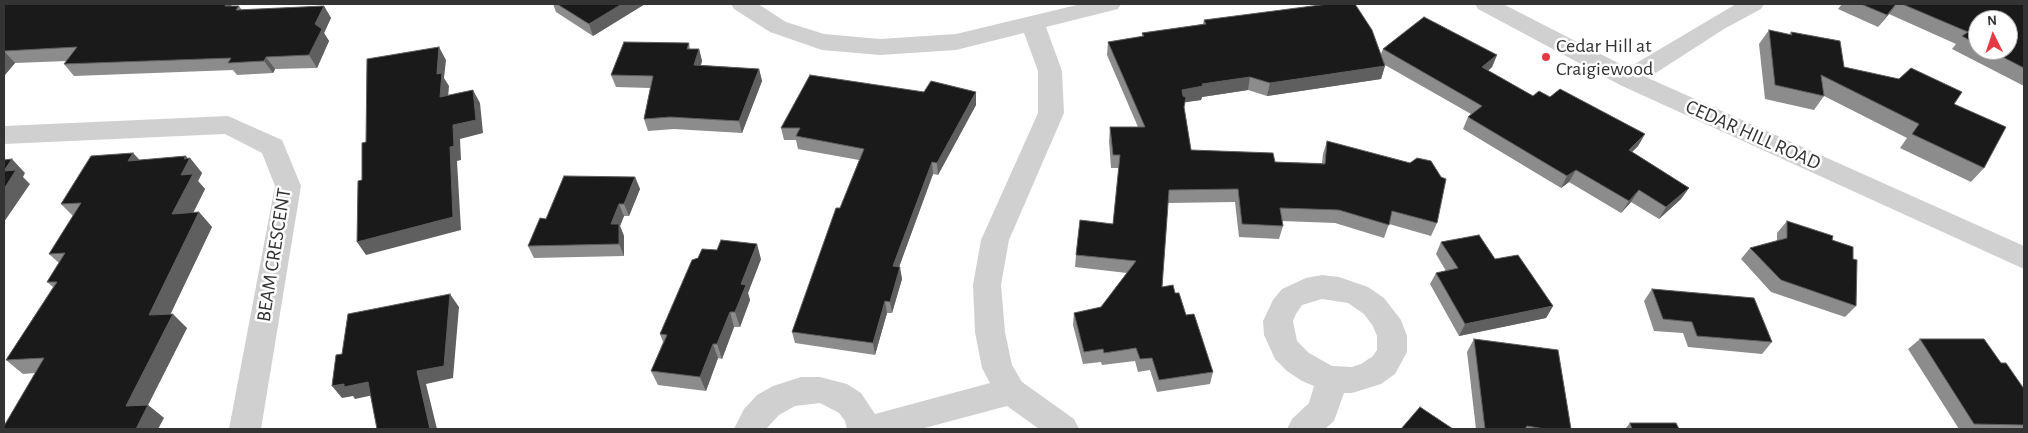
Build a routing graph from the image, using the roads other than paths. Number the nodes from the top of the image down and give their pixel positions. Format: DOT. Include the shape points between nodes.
graph roads {
  1 [pos="742,4"];
  2 [pos="1110,4"];
  3 [pos="1486,4"];
  4 [pos="1753,4"];
  5 [pos="1034,24"];
  6 [pos="1629,78"];
  7 [pos="4,134"];
  8 [pos="2024,258"];
  9 [pos="1332,379"];
  10 [pos="1011,390"];
  11 [pos="245,429"];
  12 [pos="750,429"];
  13 [pos="863,429"];
  14 [pos="871,429"];
  15 [pos="1063,429"];
  16 [pos="1303,429"];
  1 -- 5 [label="street" via="778,27 822,42 880,47 956,42"];
  2 -- 5 [label="street"];
  3 -- 6 [label="street, CEDAR HILL ROAD"];
  4 -- 6 [label="street"];
  5 -- 10 [label="street" via="1050,71 1051,113 995,240 987,285 990,332 997,368"];
  6 -- 8 [label="street, CEDAR HILL ROAD"];
  7 -- 11 [label="street, BEAM CRESCENT" via="228,125 273,147 288,186"];
  9 -- 16 [label="street" via="1323,411"];
  10 -- 14 [label="street"];
  10 -- 15 [label="street"];
  12 -- 13 [label="street" via="768,405 784,396 801,390 820,390 836,394 850,403 860,416"];
}
